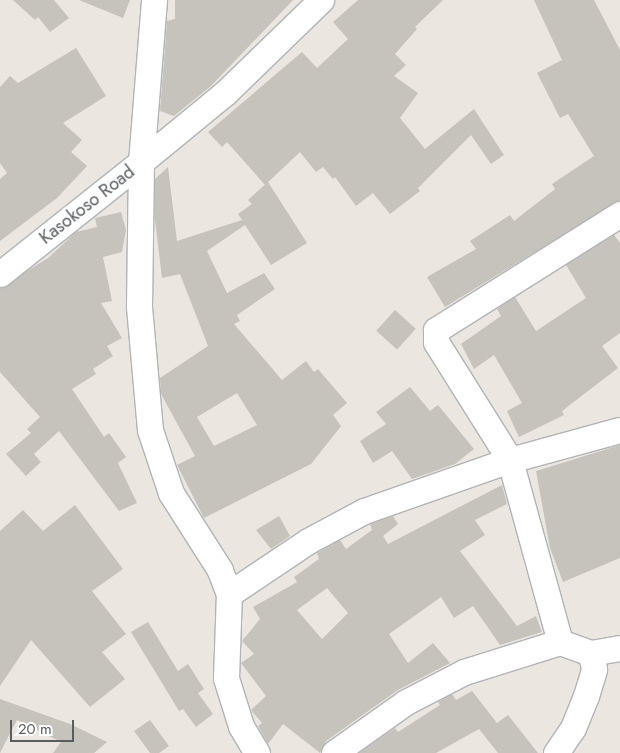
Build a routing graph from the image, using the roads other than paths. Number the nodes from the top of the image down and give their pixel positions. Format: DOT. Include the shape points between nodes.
graph roads {
  1 [pos="154,0"];
  2 [pos="321,0"];
  3 [pos="142,162"];
  4 [pos="620,214"];
  5 [pos="0,274"];
  6 [pos="620,430"];
  7 [pos="510,460"];
  8 [pos="229,594"];
  9 [pos="560,642"];
  10 [pos="620,648"];
  11 [pos="592,652"];
  12 [pos="257,753"];
  13 [pos="334,753"];
  14 [pos="556,753"];
  1 -- 3 [label="street, Kasokoso Road"];
  2 -- 3 [label="street" via="225,93"];
  3 -- 5 [label="street, Kasokoso Road"];
  3 -- 8 [label="street" via="139,306 150,430 171,493 220,570"];
  4 -- 7 [label="street" via="436,330 436,342"];
  6 -- 7 [label="street"];
  7 -- 8 [label="street" via="342,521"];
  7 -- 9 [label="street"];
  8 -- 12 [label="street" via="226,678 241,726"];
  9 -- 11 [label="street"];
  9 -- 13 [label="street" via="440,683 357,734"];
  10 -- 11 [label="street"];
  11 -- 14 [label="street" via="594,669 586,696 574,728"];
}
